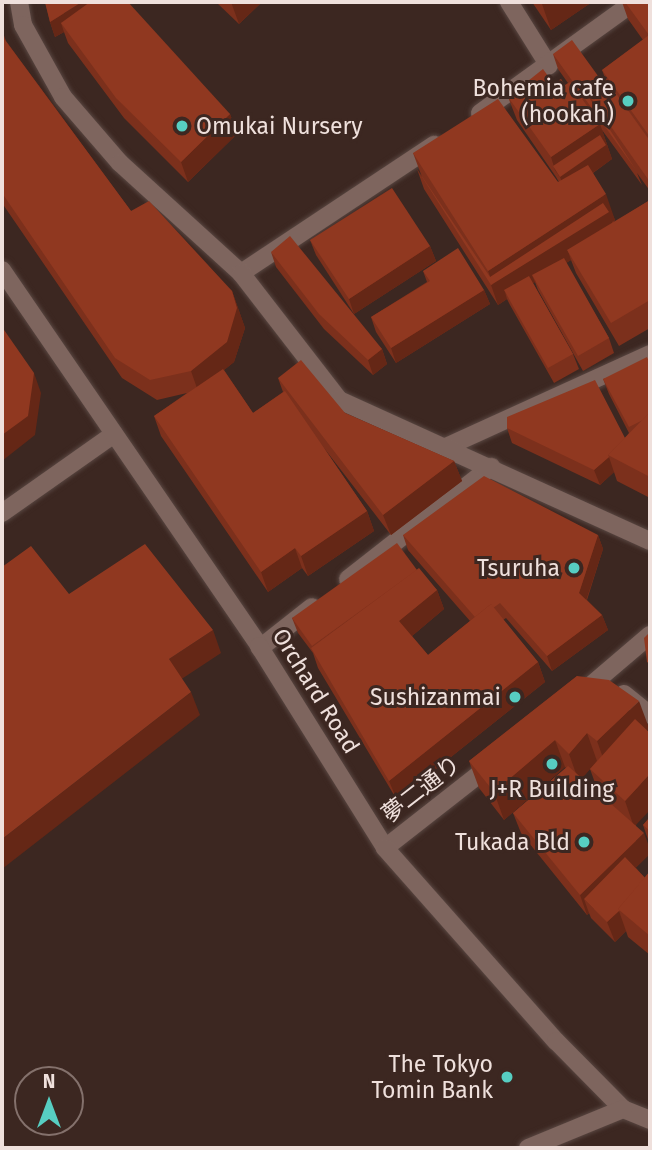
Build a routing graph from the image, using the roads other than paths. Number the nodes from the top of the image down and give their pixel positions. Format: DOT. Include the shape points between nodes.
graph roads {
  1 [pos="19,2"];
  2 [pos="509,2"];
  3 [pos="634,2"];
  4 [pos="549,66"];
  5 [pos="2,270"];
  6 [pos="241,273"];
  7 [pos="650,354"];
  8 [pos="114,434"];
  9 [pos="446,447"];
  10 [pos="491,467"];
  11 [pos="2,513"];
  12 [pos="650,541"];
  13 [pos="650,635"];
  14 [pos="260,648"];
  15 [pos="601,677"];
  16 [pos="570,702"];
  17 [pos="650,715"];
  18 [pos="508,751"];
  19 [pos="385,848"];
  20 [pos="623,1110"];
  21 [pos="650,1120"];
  22 [pos="528,1148"];
  1 -- 6 [label="street" via="23,24 63,97 120,163"];
  2 -- 4 [label="street"];
  3 -- 4 [label="street"];
  4 -- 6 [label="street"];
  5 -- 8 [label="street, Orchard Road"];
  6 -- 9 [label="street" via="339,400"];
  7 -- 9 [label="street"];
  8 -- 11 [label="street"];
  8 -- 14 [label="street, Orchard Road"];
  9 -- 10 [label="street"];
  10 -- 12 [label="street"];
  10 -- 14 [label="street"];
  13 -- 15 [label="street"];
  14 -- 19 [label="street, Orchard Road"];
  15 -- 16 [label="street"];
  15 -- 17 [label="street"];
  18 -- 19 [label="street, 夢二通り"];
  19 -- 20 [label="street, Orchard Road"];
  20 -- 21 [label="street"];
  20 -- 22 [label="street"];
}
